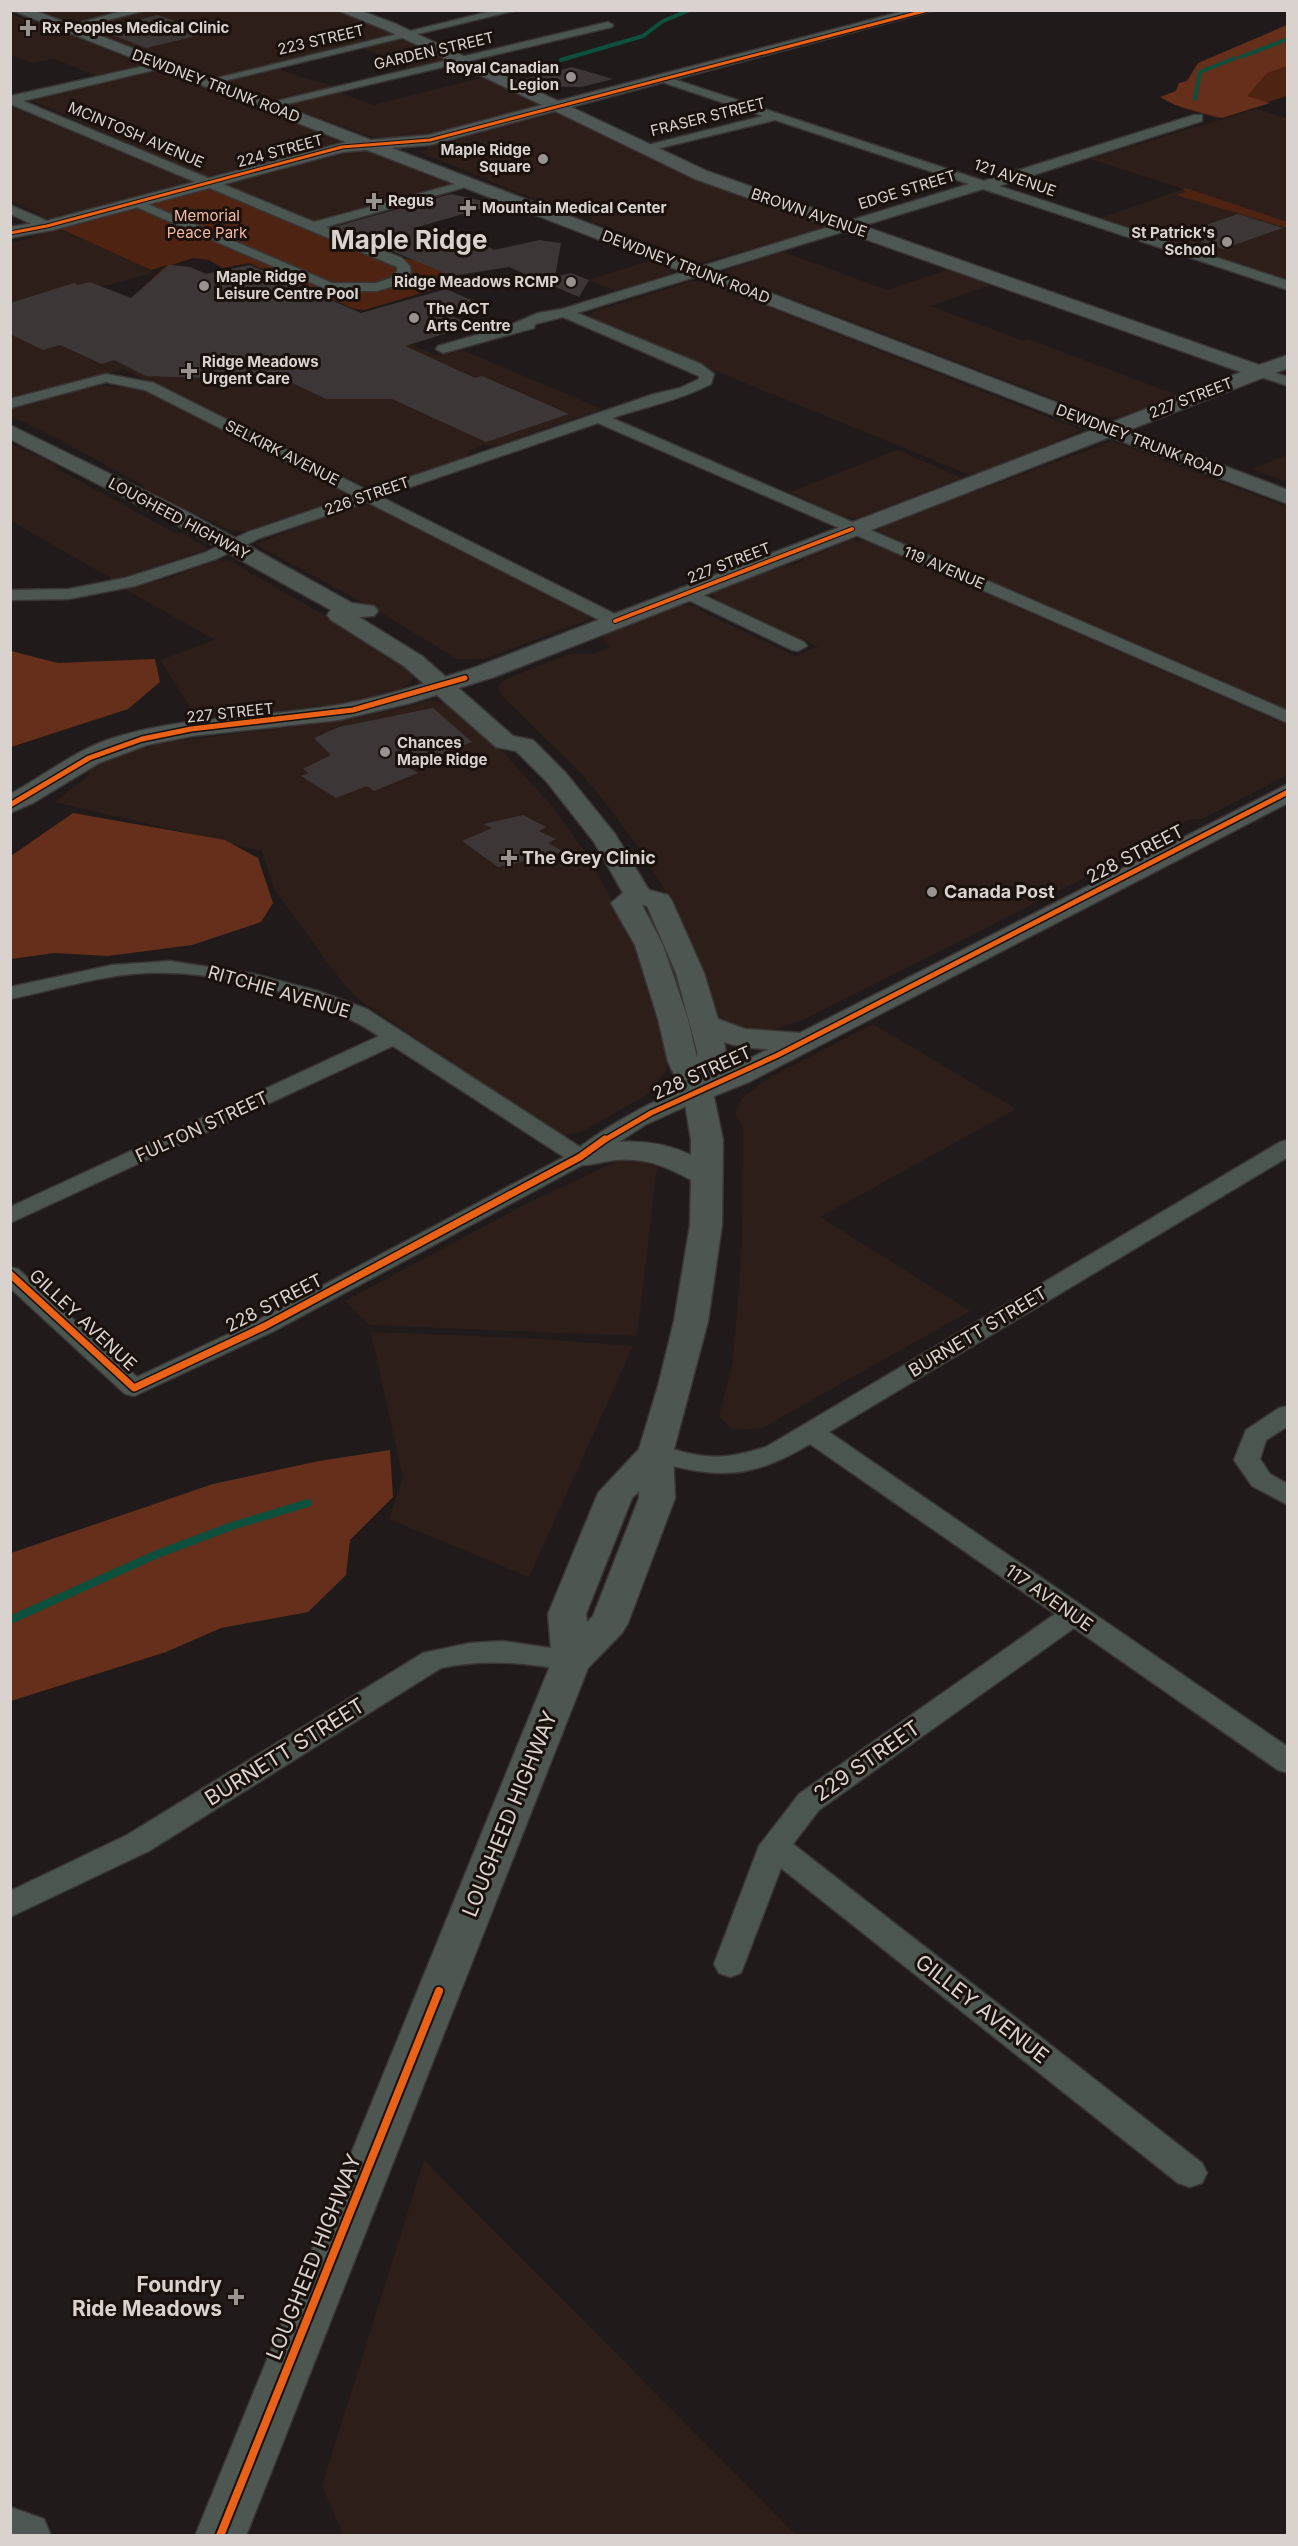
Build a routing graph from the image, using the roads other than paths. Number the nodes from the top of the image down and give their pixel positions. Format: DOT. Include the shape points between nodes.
graph roads {
  1 [pos="18,10"];
  2 [pos="142,10"];
  3 [pos="344,10"];
  4 [pos="512,10"];
  5 [pos="861,10"];
  6 [pos="928,10"];
  7 [pos="887,21"];
  8 [pos="608,25"];
  9 [pos="65,28"];
  10 [pos="408,35"];
  11 [pos="461,60"];
  12 [pos="163,65"];
  13 [pos="663,79"];
  14 [pos="207,82"];
  15 [pos="11,100"];
  16 [pos="266,105"];
  17 [pos="560,106"];
  18 [pos="777,116"];
  19 [pos="1198,118"];
  20 [pos="430,140"];
  21 [pos="371,145"];
  22 [pos="648,149"];
  23 [pos="408,160"];
  24 [pos="207,182"];
  25 [pos="470,184"];
  26 [pos="983,185"];
  27 [pos="133,203"];
  28 [pos="10,209"];
  29 [pos="47,226"];
  30 [pos="314,226"];
  31 [pos="846,226"];
  32 [pos="10,233"];
  33 [pos="10,240"];
  34 [pos="697,272"];
  35 [pos="1287,286"];
  36 [pos="560,314"];
  37 [pos="442,349"];
  38 [pos="1287,361"];
  39 [pos="1260,372"];
  40 [pos="1287,382"];
  41 [pos="659,397"];
  42 [pos="10,404"];
  43 [pos="600,418"];
  44 [pos="1110,430"];
  45 [pos="10,431"];
  46 [pos="368,496"];
  47 [pos="1287,498"];
  48 [pos="852,529"];
  49 [pos="231,546"];
  50 [pos="686,592"];
  51 [pos="10,595"];
  52 [pos="615,621"];
  53 [pos="798,646"];
  54 [pos="454,682"];
  55 [pos="1287,718"];
  56 [pos="1287,792"];
  57 [pos="10,805"];
  58 [pos="638,896"];
  59 [pos="10,993"];
  60 [pos="706,1024"];
  61 [pos="394,1037"];
  62 [pos="805,1040"];
  63 [pos="698,1092"];
  64 [pos="1287,1147"];
  65 [pos="580,1157"];
  66 [pos="705,1174"];
  67 [pos="10,1216"];
  68 [pos="10,1274"];
  69 [pos="134,1388"];
  70 [pos="1287,1414"];
  71 [pos="812,1433"];
  72 [pos="655,1454"];
  73 [pos="1287,1496"];
  74 [pos="1073,1615"];
  75 [pos="571,1661"];
  76 [pos="1287,1762"];
  77 [pos="774,1846"];
  78 [pos="10,1905"];
  79 [pos="730,1964"];
  80 [pos="1190,2173"];
  81 [pos="10,2531"];
  82 [pos="26,2535"];
  83 [pos="220,2535"];
  1 -- 9 [label="main road, DEWDNEY TRUNK ROAD"];
  2 -- 9 [label="street"];
  3 -- 10 [label="main road, BROWN AVENUE"];
  4 -- 10 [label="street, 223 STREET"];
  5 -- 7 [label="main road"];
  6 -- 7 [label="main road, 224 STREET"];
  7 -- 13 [label="main road, 224 STREET"];
  8 -- 11 [label="street, GARDEN STREET"];
  9 -- 12 [label="main road, DEWDNEY TRUNK ROAD"];
  10 -- 11 [label="main road, BROWN AVENUE"];
  10 -- 14 [label="street, 223 STREET"];
  11 -- 16 [label="street, GARDEN STREET"];
  11 -- 17 [label="main road, BROWN AVENUE"];
  12 -- 14 [label="main road, DEWDNEY TRUNK ROAD"];
  12 -- 15 [label="street"];
  13 -- 17 [label="main road, 224 STREET"];
  13 -- 18 [label="street, 121 AVENUE"];
  14 -- 16 [label="main road, DEWDNEY TRUNK ROAD"];
  15 -- 24 [label="street, MCINTOSH AVENUE"];
  16 -- 21 [label="main road, DEWDNEY TRUNK ROAD"];
  17 -- 20 [label="main road, 224 STREET"];
  17 -- 22 [label="main road, BROWN AVENUE"];
  18 -- 22 [label="street, FRASER STREET"];
  18 -- 26 [label="street, 121 AVENUE"];
  19 -- 26 [label="street, EDGE STREET" via="1064,163"];
  20 -- 21 [label="main road, 224 STREET"];
  20 -- 23 [label="main road, 224 STREET"];
  21 -- 23 [label="main road, DEWDNEY TRUNK ROAD"];
  21 -- 24 [label="main road, 224 STREET" via="342,147"];
  22 -- 31 [label="main road, BROWN AVENUE" via="701,176"];
  23 -- 25 [label="main road, DEWDNEY TRUNK ROAD"];
  24 -- 27 [label="main road, 224 STREET"];
  24 -- 30 [label="street, MCINTOSH AVENUE"];
  25 -- 30 [label="street"];
  25 -- 34 [label="main road, DEWDNEY TRUNK ROAD"];
  26 -- 31 [label="street, EDGE STREET"];
  26 -- 35 [label="street, 121 AVENUE"];
  27 -- 29 [label="main road, 224 STREET"];
  27 -- 30 [label="street, MCINTOSH AVENUE" via="323,285 371,288 403,276 399,262"];
  28 -- 29 [label="street"];
  29 -- 32 [label="main road, 224 STREET"];
  29 -- 33 [label="main road, 224 STREET" via="42,232"];
  31 -- 34 [label="street, EDGE STREET"];
  31 -- 39 [label="main road, BROWN AVENUE"];
  34 -- 36 [label="street, EDGE STREET"];
  34 -- 44 [label="main road, DEWDNEY TRUNK ROAD"];
  36 -- 37 [label="street, EDGE STREET"];
  36 -- 41 [label="street" via="687,375 686,382"];
  36 -- 41 [label="street, 226 STREET" via="702,370 708,377 700,386"];
  38 -- 39 [label="main road, 227 STREET"];
  39 -- 40 [label="street, BROWN AVENUE"];
  39 -- 44 [label="main road, 227 STREET"];
  41 -- 43 [label="street, 226 STREET"];
  42 -- 46 [label="street, SELKIRK AVENUE" via="106,378 149,386"];
  43 -- 46 [label="street, 226 STREET"];
  43 -- 48 [label="street, 119 AVENUE"];
  44 -- 47 [label="main road, DEWDNEY TRUNK ROAD"];
  44 -- 48 [label="main road, 227 STREET"];
  45 -- 49 [label="main road, LOUGHEED HIGHWAY"];
  46 -- 49 [label="street, 226 STREET"];
  46 -- 52 [label="street, SELKIRK AVENUE"];
  48 -- 50 [label="main road, 227 STREET"];
  48 -- 55 [label="street, 119 AVENUE"];
  49 -- 51 [label="street, 226 STREET" via="112,587 60,595"];
  49 -- 54 [label="main road, LOUGHEED HIGHWAY" via="346,609 339,615"];
  50 -- 52 [label="main road, 227 STREET"];
  50 -- 53 [label="street"];
  52 -- 54 [label="main road, 227 STREET"];
  54 -- 57 [label="main road, 227 STREET" via="334,714 143,738 77,764"];
  54 -- 58 [label="main road, LOUGHEED HIGHWAY" via="506,742 524,745 556,777 589,817"];
  56 -- 62 [label="main road, 228 STREET"];
  58 -- 60 [label="main road, LOUGHEED HIGHWAY" via="658,901 685,960"];
  58 -- 63 [label="main road, LOUGHEED HIGHWAY" via="625,903 649,945 673,1019 682,1062"];
  59 -- 61 [label="street, RITCHIE AVENUE" via="144,967 208,971 339,1005"];
  60 -- 62 [label="main road" via="741,1038"];
  60 -- 63 [label="main road, LOUGHEED HIGHWAY" via="712,1058"];
  61 -- 65 [label="street, RITCHIE AVENUE"];
  61 -- 67 [label="street, FULTON STREET"];
  62 -- 63 [label="main road, 228 STREET" via="738,1076"];
  63 -- 65 [label="street, 228 STREET" via="641,1117"];
  63 -- 66 [label="main road, LOUGHEED HIGHWAY" via="706,1140"];
  64 -- 71 [label="street, BURNETT STREET"];
  65 -- 66 [label="main road" via="616,1149 651,1150"];
  65 -- 69 [label="street, 228 STREET" via="266,1326"];
  66 -- 72 [label="main road, LOUGHEED HIGHWAY" via="706,1225 691,1321"];
  68 -- 69 [label="street, GILLEY AVENUE"];
  70 -- 73 [label="street" via="1255,1436 1246,1460 1261,1480"];
  71 -- 72 [label="street, BURNETT STREET" via="746,1465 694,1463"];
  71 -- 74 [label="street, 117 AVENUE"];
  72 -- 75 [label="main road, LOUGHEED HIGHWAY" via="657,1498 639,1550 609,1623"];
  74 -- 76 [label="street, 117 AVENUE"];
  74 -- 77 [label="street, 229 STREET" via="809,1802"];
  75 -- 78 [label="street, BURNETT STREET" via="512,1650 471,1651 433,1660 138,1843"];
  75 -- 83 [label="main road, LOUGHEED HIGHWAY"];
  77 -- 79 [label="street, 229 STREET"];
  77 -- 80 [label="street, GILLEY AVENUE"];
  81 -- 82 [label="main road"];
}
